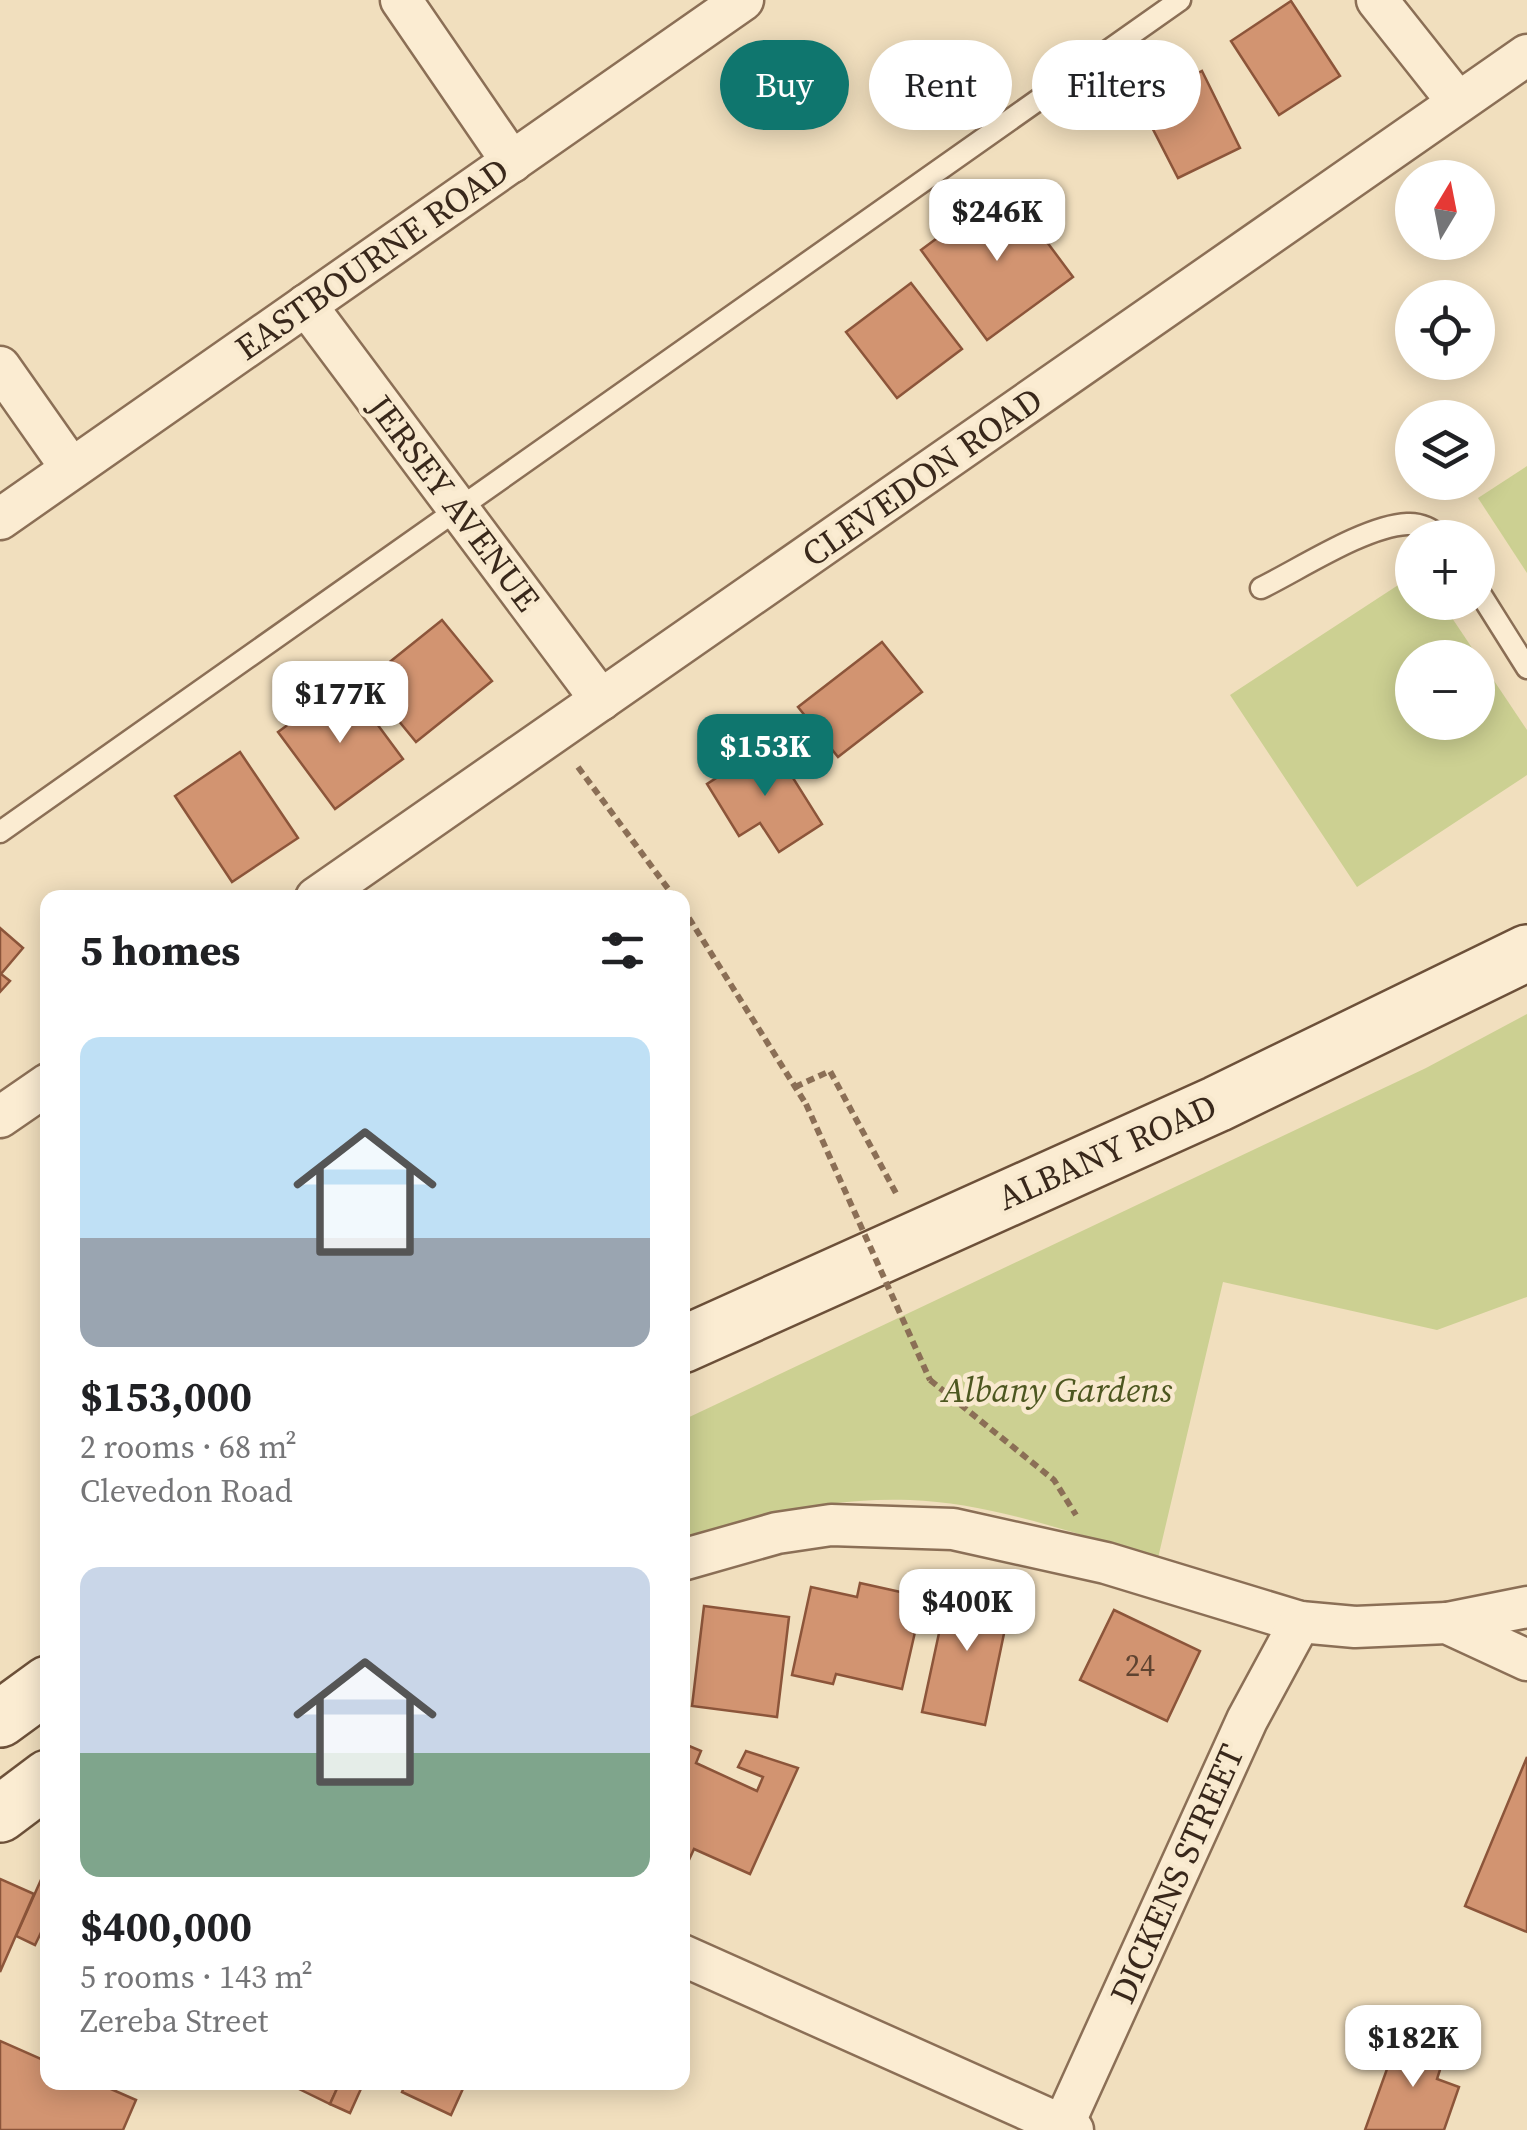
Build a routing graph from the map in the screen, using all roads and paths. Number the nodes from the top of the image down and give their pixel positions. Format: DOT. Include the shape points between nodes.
graph roads {
  1 [pos="401,0"];
  2 [pos="743,0"];
  3 [pos="1180,0"];
  4 [pos="1377,0"];
  5 [pos="1527,56"];
  6 [pos="1457,101"];
  7 [pos="512,162"];
  8 [pos="306,306"];
  9 [pos="0,367"];
  10 [pos="71,468"];
  11 [pos="459,510"];
  12 [pos="0,518"];
  13 [pos="1395,527"];
  14 [pos="1262,588"];
  15 [pos="1495,617"];
  16 [pos="1527,668"];
  17 [pos="601,700"];
  18 [pos="578,767"];
  19 [pos="0,832"];
  20 [pos="328,890"];
  21 [pos="670,890"];
  22 [pos="690,920"];
  23 [pos="1527,952"];
  24 [pos="795,1086"];
  25 [pos="40,1090"];
  26 [pos="0,1117"];
  27 [pos="898,1196"];
  28 [pos="690,1340"];
  29 [pos="690,1558"];
  30 [pos="1106,1563"];
  31 [pos="1527,1607"];
  32 [pos="1300,1622"];
  33 [pos="1447,1623"];
  34 [pos="1527,1660"];
  35 [pos="40,1690"];
  36 [pos="0,1720"];
  37 [pos="40,1784"];
  38 [pos="0,1814"];
  39 [pos="690,1959"];
  40 [pos="1066,2128"];
  1 -- 7 [label="street"];
  2 -- 7 [label="street, EASTBOURNE ROAD"];
  3 -- 11 [label="lane"];
  4 -- 6 [label="street"];
  5 -- 6 [label="street, CLEVEDON ROAD"];
  6 -- 17 [label="street, CLEVEDON ROAD"];
  7 -- 8 [label="street, EASTBOURNE ROAD"];
  8 -- 10 [label="street, EASTBOURNE ROAD"];
  8 -- 11 [label="street, JERSEY AVENUE"];
  9 -- 10 [label="street"];
  10 -- 12 [label="street, EASTBOURNE ROAD"];
  11 -- 17 [label="street, JERSEY AVENUE"];
  11 -- 19 [label="lane"];
  13 -- 14 [label="lane"];
  15 -- 16 [label="lane"];
  17 -- 20 [label="street, CLEVEDON ROAD"];
  18 -- 21 [label="path"];
  22 -- 24 [label="path"];
  23 -- 28 [label="main road, ALBANY ROAD" via="1217,1104"];
  24 -- 27 [label="path" via="830,1070"];
  24 -- 30 [label="path, bridge" via="930,1380 1054,1480"];
  25 -- 26 [label="street"];
  29 -- 30 [label="street" via="777,1533 885,1524 1022,1541"];
  30 -- 32 [label="street"];
  31 -- 33 [label="street"];
  32 -- 33 [label="street" via="1355,1628"];
  32 -- 40 [label="street, DICKENS STREET" via="1247,1720"];
  33 -- 34 [label="street"];
  35 -- 36 [label="main road"];
  37 -- 38 [label="main road"];
  39 -- 40 [label="street"];
}
